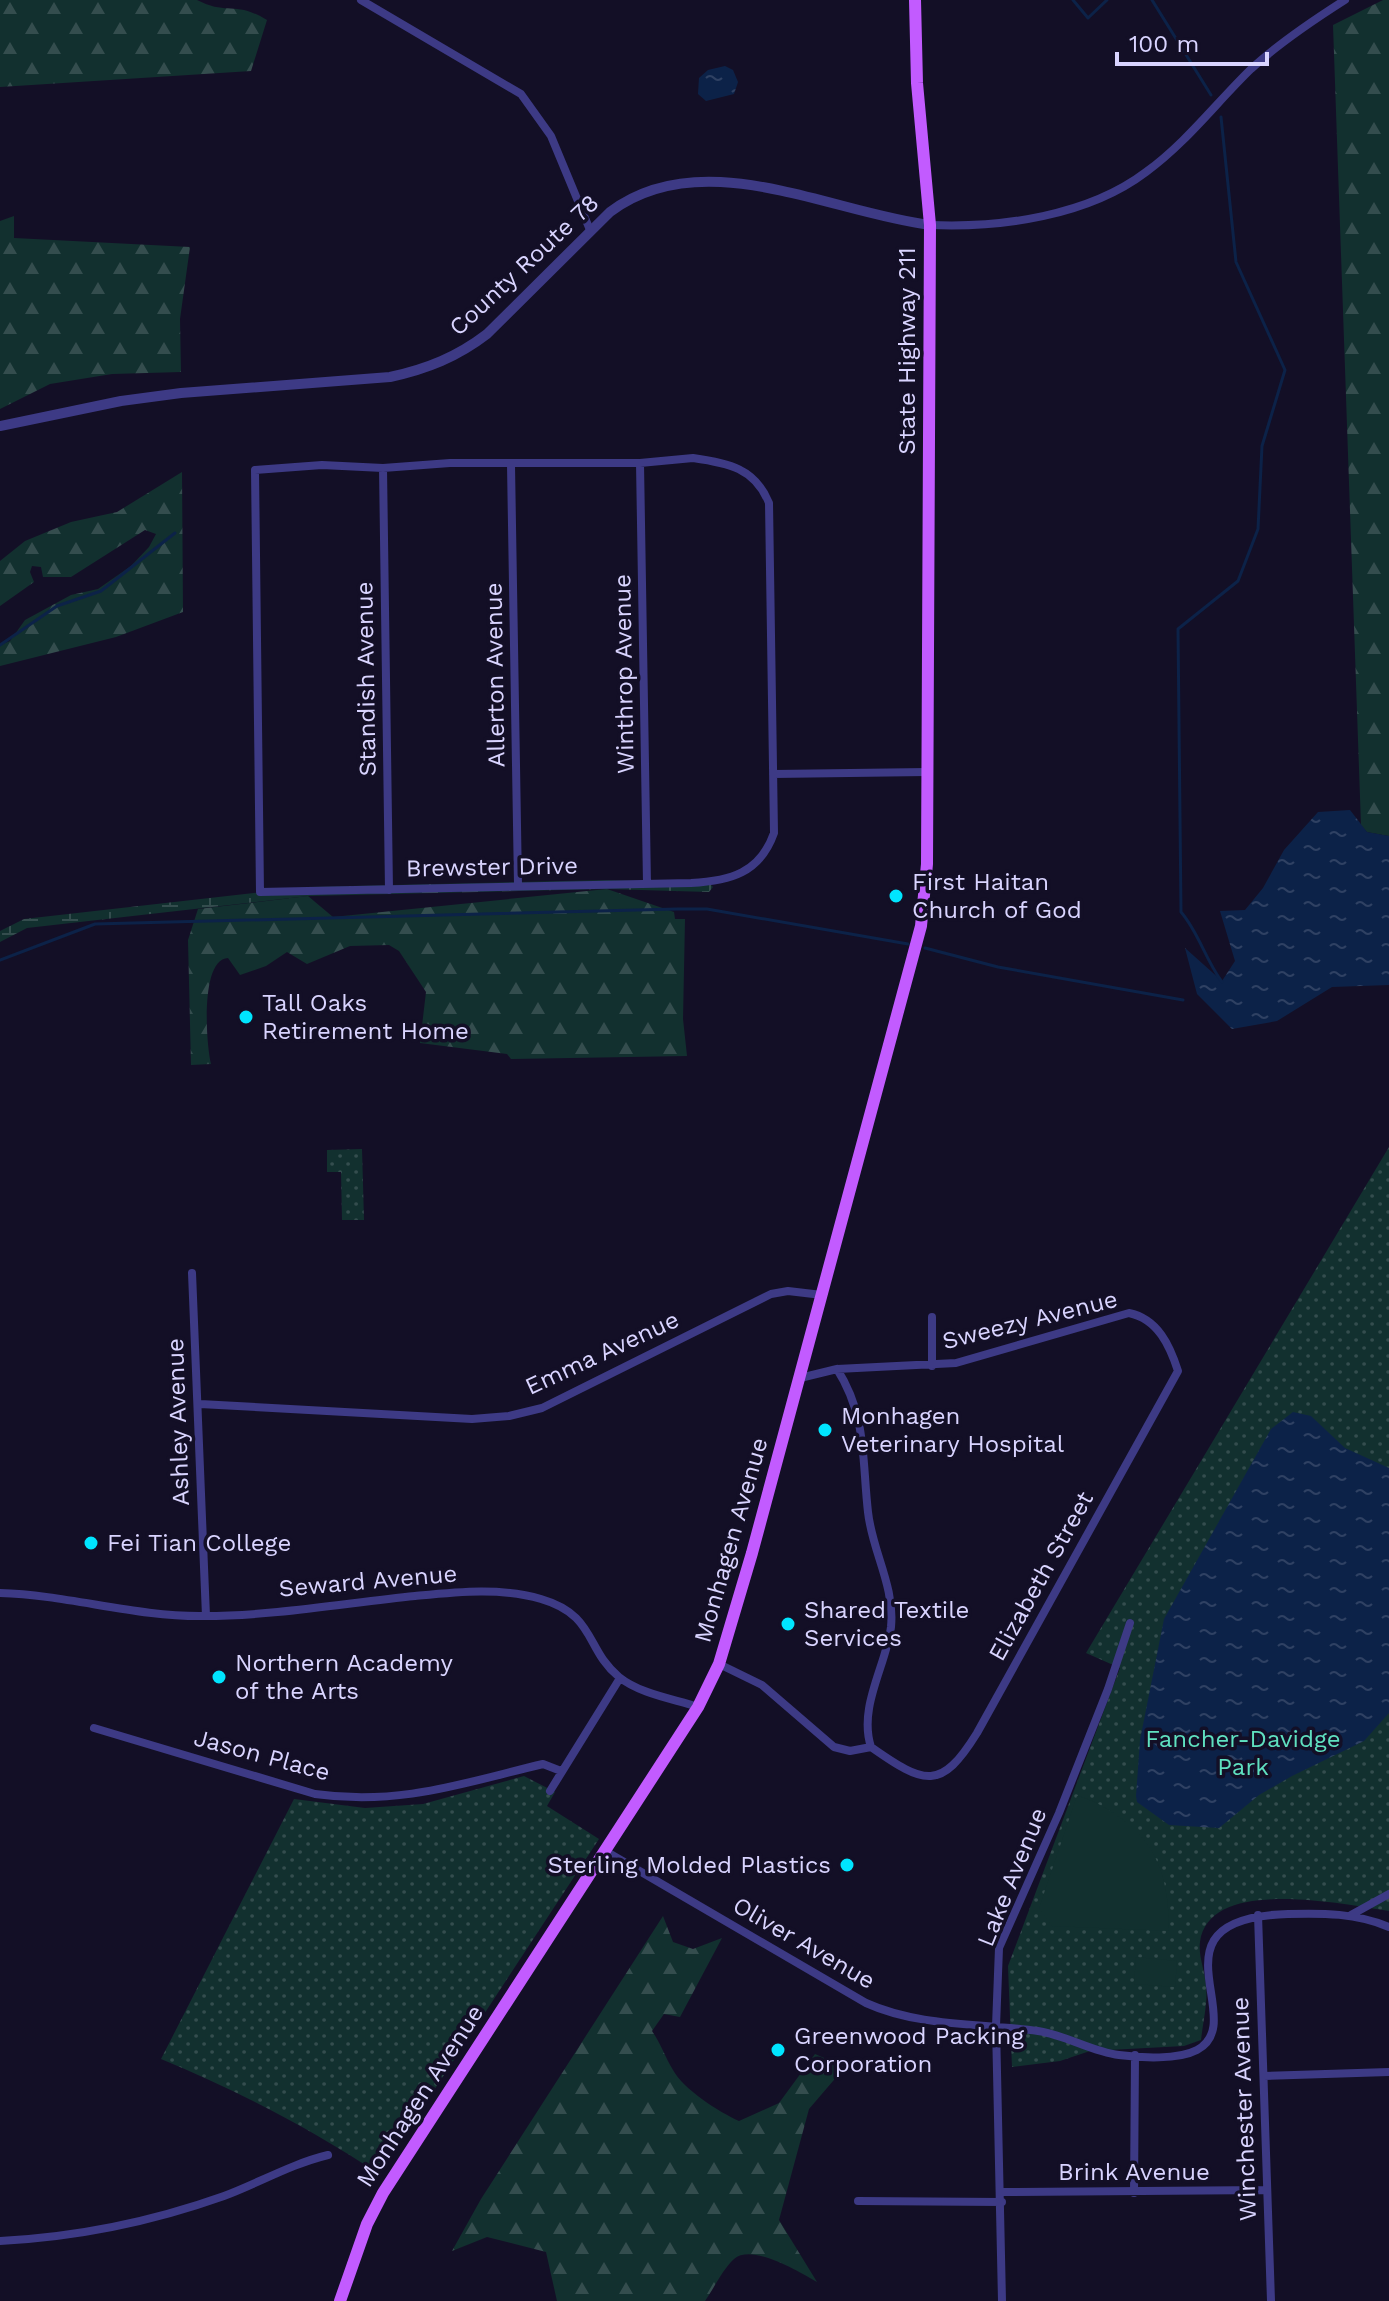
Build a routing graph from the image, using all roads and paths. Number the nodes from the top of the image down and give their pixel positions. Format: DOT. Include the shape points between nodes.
graph roads {
  1 [pos="361,0"];
  2 [pos="915,0"];
  3 [pos="1345,0"];
  4 [pos="930,225"];
  5 [pos="590,230"];
  6 [pos="0,426"];
  7 [pos="640,463"];
  8 [pos="511,465"];
  9 [pos="383,468"];
  10 [pos="927,703"];
  11 [pos="927,772"];
  12 [pos="773,774"];
  13 [pos="647,884"];
  14 [pos="518,885"];
  15 [pos="389,890"];
  16 [pos="192,1273"];
  17 [pos="822,1295"];
  18 [pos="932,1317"];
  19 [pos="932,1366"];
  20 [pos="837,1369"];
  21 [pos="800,1378"];
  22 [pos="1173,1384"];
  23 [pos="200,1404"];
  24 [pos="0,1593"];
  25 [pos="206,1616"];
  26 [pos="1130,1623"];
  27 [pos="719,1664"];
  28 [pos="620,1678"];
  29 [pos="698,1707"];
  30 [pos="94,1728"];
  31 [pos="871,1747"];
  32 [pos="561,1771"];
  33 [pos="550,1791"];
  34 [pos="607,1852"];
  35 [pos="1389,1894"];
  36 [pos="1258,1915"];
  37 [pos="1351,1915"];
  38 [pos="1389,1927"];
  39 [pos="996,2026"];
  40 [pos="1135,2055"];
  41 [pos="1389,2072"];
  42 [pos="1264,2076"];
  43 [pos="328,2155"];
  44 [pos="1267,2190"];
  45 [pos="1134,2193"];
  46 [pos="1002,2197"];
  47 [pos="858,2201"];
  48 [pos="0,2241"];
  49 [pos="340,2301"];
  50 [pos="1002,2301"];
  51 [pos="1271,2301"];
  1 -- 5 [label="street" via="521,94 551,136"];
  2 -- 4 [label="main road, State Highway 211"];
  3 -- 4 [label="street" via="1267,55 1145,174 1107,196 1025,217 969,226"];
  4 -- 5 [label="street, County Route 78" via="716,181 646,191 623,202"];
  4 -- 10 [label="main road, State Highway 211"];
  5 -- 6 [label="street, County Route 78" via="487,334 465,351 422,370 166,395"];
  7 -- 8 [label="street, Brewster Drive"];
  7 -- 12 [label="street, Brewster Drive" via="693,458 720,462 751,475 763,487 771,525"];
  7 -- 13 [label="street, Winthrop Avenue"];
  8 -- 9 [label="street, Brewster Drive"];
  8 -- 14 [label="street, Allerton Avenue"];
  9 -- 15 [label="street, Standish Avenue"];
  9 -- 15 [label="street, Brewster Drive" via="255,470 256,668 260,892"];
  10 -- 11 [label="main road, Monhagen Avenue"];
  11 -- 12 [label="street"];
  11 -- 17 [label="main road, Monhagen Avenue" via="921,926"];
  12 -- 13 [label="street, Brewster Drive" via="774,833 752,869 716,882"];
  13 -- 14 [label="street, Brewster Drive"];
  14 -- 15 [label="street, Brewster Drive"];
  16 -- 23 [label="street, Ashley Avenue"];
  17 -- 21 [label="main road, Monhagen Avenue"];
  17 -- 23 [label="street, Emma Avenue" via="771,1294 568,1397 509,1416 472,1419"];
  18 -- 19 [label="street"];
  19 -- 20 [label="street, Sweezy Avenue"];
  19 -- 22 [label="street, Sweezy Avenue" via="1129,1313 1155,1327 1171,1346 1178,1371"];
  20 -- 21 [label="street, Sweezy Avenue"];
  20 -- 31 [label="street" via="851,1391 866,1453 868,1513 892,1608 872,1694 867,1735"];
  21 -- 27 [label="main road, Monhagen Avenue"];
  22 -- 31 [label="street, Elizabeth Street" via="977,1733 951,1770 934,1776 896,1764"];
  23 -- 25 [label="street, Ashley Avenue"];
  24 -- 25 [label="street, Seward Avenue"];
  25 -- 28 [label="street, Seward Avenue" via="432,1594 519,1594 571,1612"];
  26 -- 39 [label="street, Lake Avenue" via="1061,1810 999,1948"];
  27 -- 29 [label="main road, Monhagen Avenue"];
  27 -- 31 [label="street" via="762,1685 834,1747"];
  28 -- 29 [label="street"];
  28 -- 32 [label="street"];
  29 -- 34 [label="main road, Monhagen Avenue"];
  30 -- 32 [label="street, Jason Place" via="315,1794 342,1797 420,1795 543,1764"];
  32 -- 33 [label="street"];
  34 -- 39 [label="street, Oliver Avenue" via="866,2003 914,2019"];
  34 -- 49 [label="main road, Monhagen Avenue" via="383,2193"];
  35 -- 37 [label="street"];
  36 -- 37 [label="street"];
  36 -- 40 [label="street, Oliver Avenue" via="1229,1925 1212,1943 1208,1973 1214,2031 1207,2042 1180,2056"];
  36 -- 42 [label="street, Winchester Avenue"];
  37 -- 38 [label="street"];
  39 -- 40 [label="street, Oliver Avenue"];
  39 -- 46 [label="street, Lake Avenue"];
  40 -- 45 [label="street"];
  41 -- 42 [label="street"];
  42 -- 44 [label="street, Winchester Avenue"];
  43 -- 48 [label="street" via="145,2221"];
  44 -- 45 [label="street, Brink Avenue"];
  44 -- 51 [label="street, Winchester Avenue"];
  45 -- 46 [label="street, Brink Avenue"];
  46 -- 47 [label="street, Brink Avenue"];
  46 -- 50 [label="street, Lake Avenue"];
}
